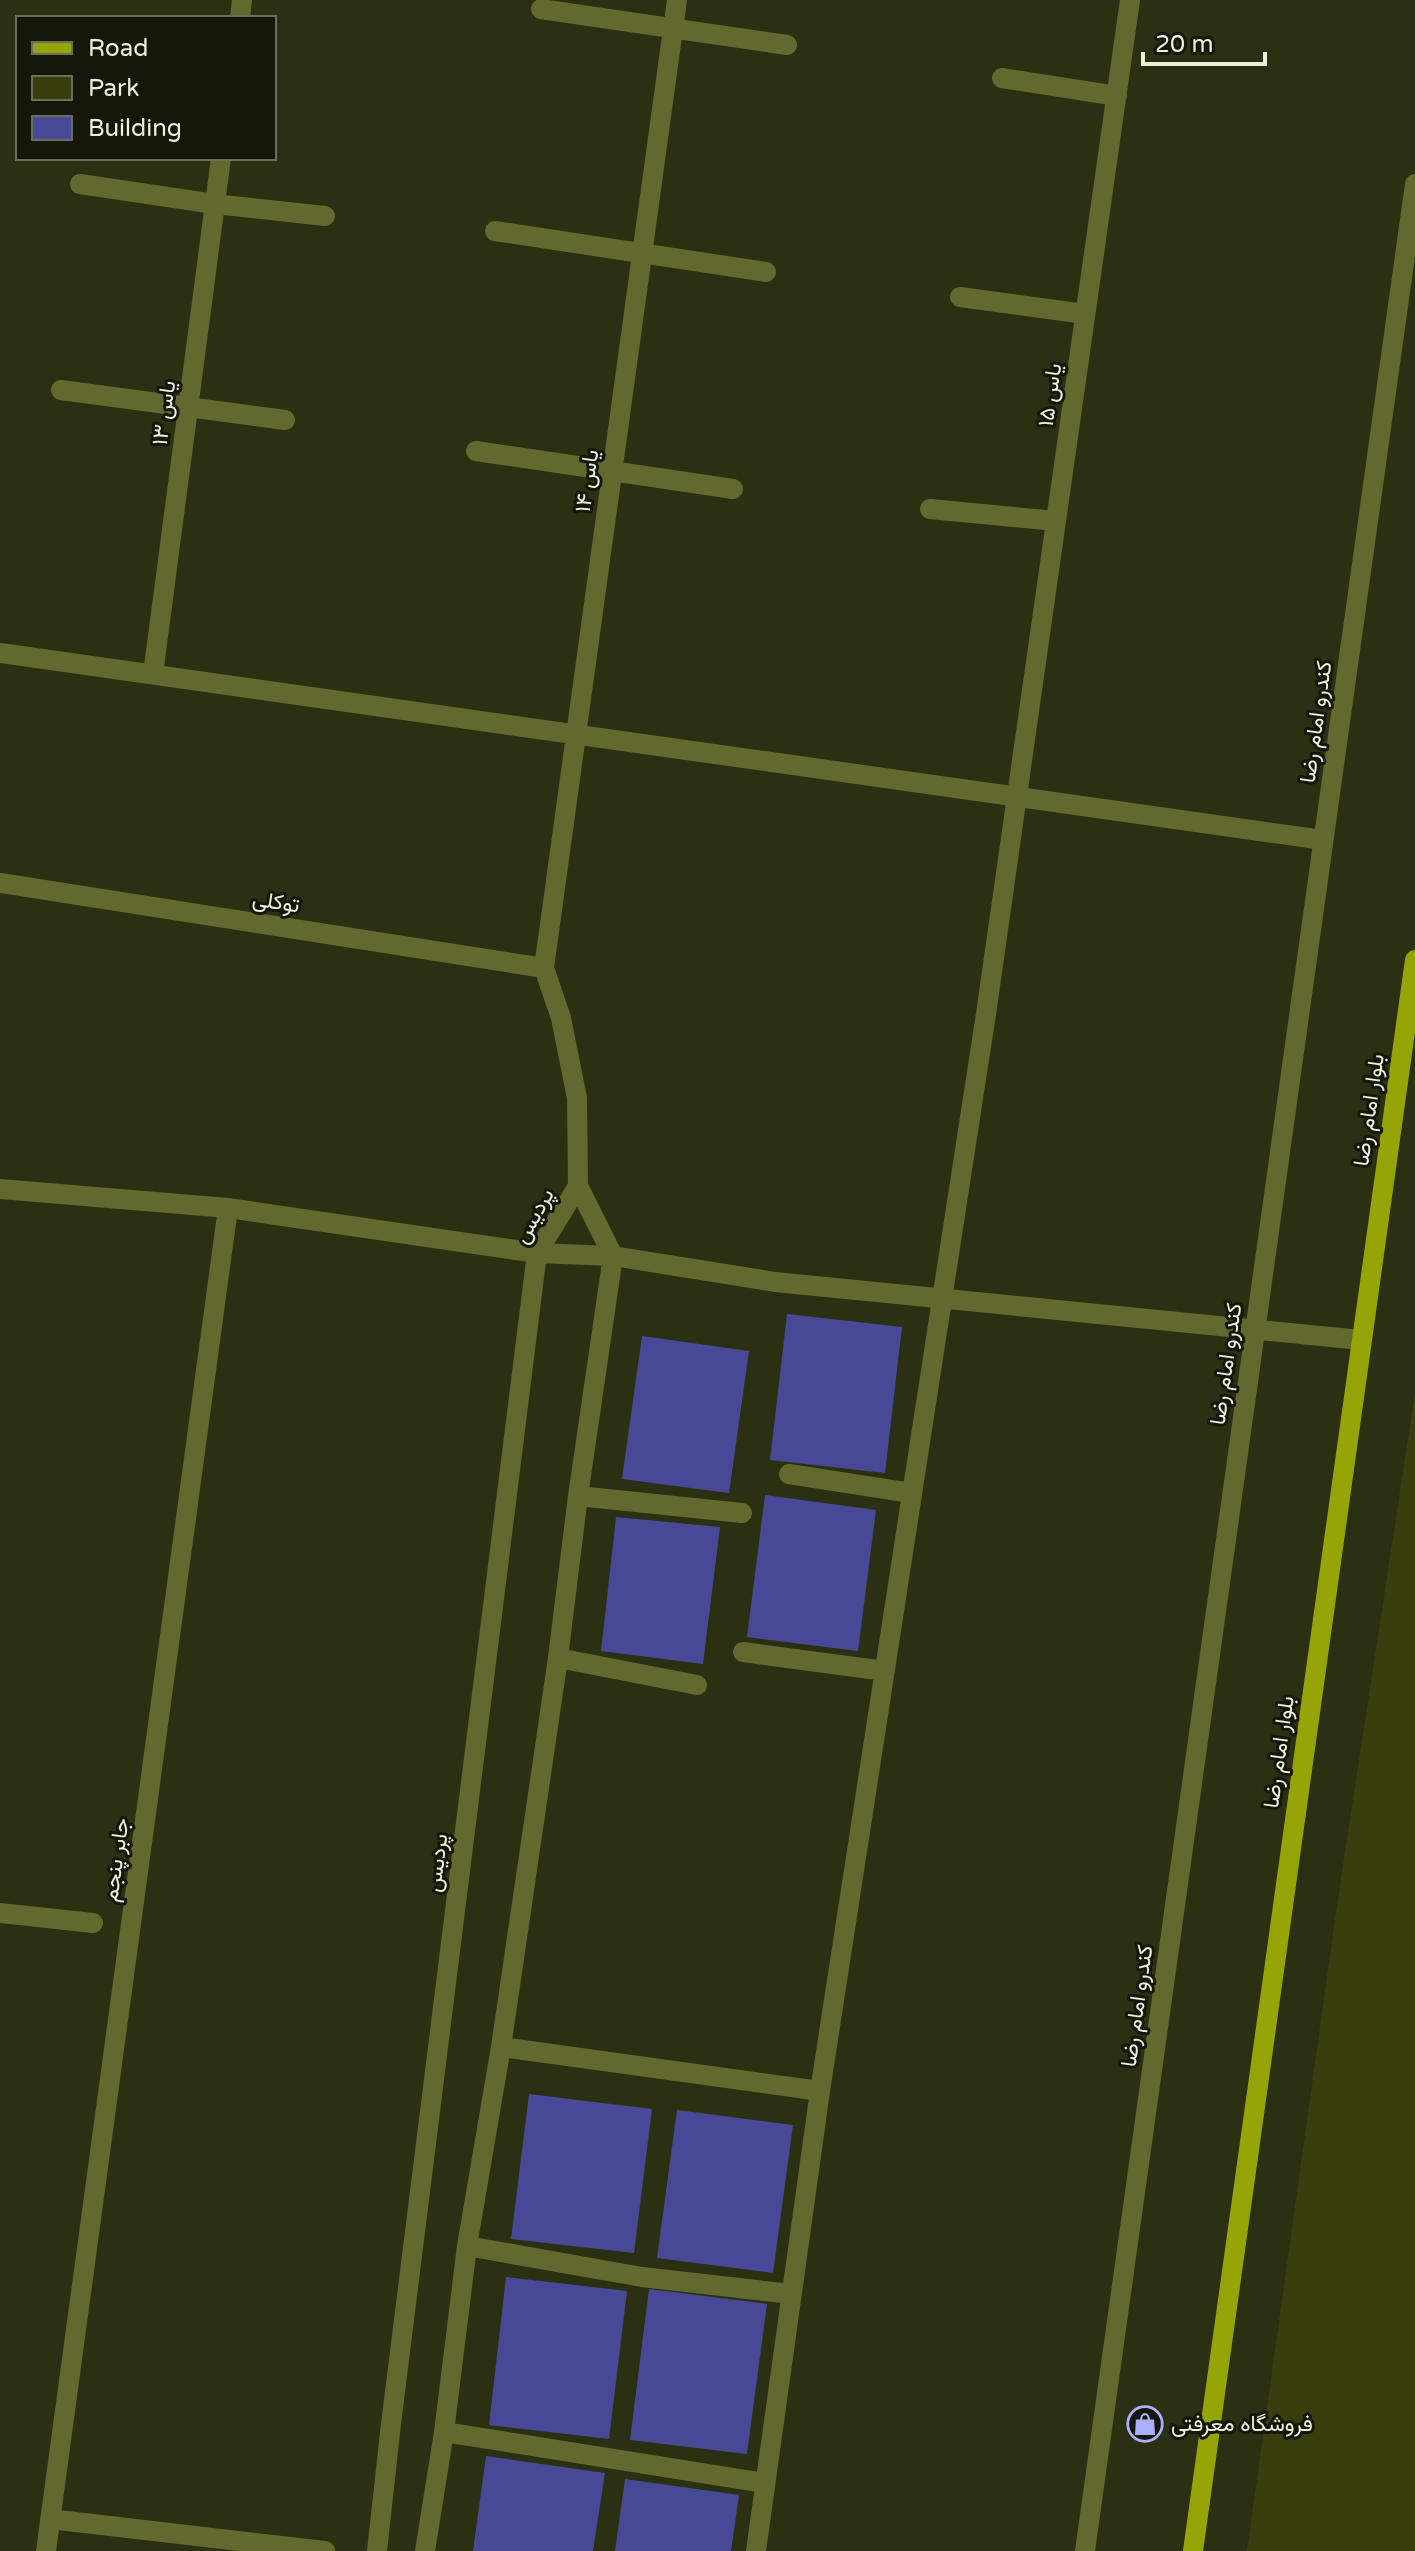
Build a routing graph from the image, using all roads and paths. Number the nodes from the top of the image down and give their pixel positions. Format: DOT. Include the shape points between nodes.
graph roads {
  1 [pos="677,0"];
  2 [pos="1130,0"];
  3 [pos="541,9"];
  4 [pos="673,28"];
  5 [pos="787,45"];
  6 [pos="1002,78"];
  7 [pos="1117,96"];
  8 [pos="221,160"];
  9 [pos="80,184"];
  10 [pos="1415,184"];
  11 [pos="215,204"];
  12 [pos="325,216"];
  13 [pos="495,231"];
  14 [pos="642,252"];
  15 [pos="766,272"];
  16 [pos="960,297"];
  17 [pos="1085,314"];
  18 [pos="61,390"];
  19 [pos="189,408"];
  20 [pos="285,420"];
  21 [pos="476,451"];
  22 [pos="613,472"];
  23 [pos="733,489"];
  24 [pos="930,509"];
  25 [pos="1056,521"];
  26 [pos="0,653"];
  27 [pos="153,674"];
  28 [pos="576,734"];
  29 [pos="1017,796"];
  30 [pos="1323,840"];
  31 [pos="0,883"];
  32 [pos="1415,960"];
  33 [pos="544,968"];
  34 [pos="578,1186"];
  35 [pos="0,1189"];
  36 [pos="228,1208"];
  37 [pos="537,1253"];
  38 [pos="613,1256"];
  39 [pos="942,1298"];
  40 [pos="1255,1330"];
  41 [pos="1361,1340"];
  42 [pos="789,1474"];
  43 [pos="911,1493"];
  44 [pos="578,1496"];
  45 [pos="742,1513"];
  46 [pos="743,1652"];
  47 [pos="558,1658"];
  48 [pos="885,1671"];
  49 [pos="697,1685"];
  50 [pos="0,1913"];
  51 [pos="93,1923"];
  52 [pos="501,2047"];
  53 [pos="820,2091"];
  54 [pos="467,2246"];
  55 [pos="791,2294"];
  56 [pos="444,2432"];
  57 [pos="765,2483"];
  58 [pos="50,2519"];
  59 [pos="46,2551"];
  60 [pos="325,2551"];
  61 [pos="377,2551"];
  62 [pos="425,2551"];
  63 [pos="756,2551"];
  64 [pos="1085,2551"];
  65 [pos="1193,2551"];
  1 -- 4 [label="street, یاس ۱۴"];
  2 -- 7 [label="street, یاس ۱۵"];
  3 -- 4 [label="street"];
  4 -- 5 [label="street"];
  4 -- 14 [label="street, یاس ۱۴"];
  6 -- 7 [label="street"];
  7 -- 17 [label="street, یاس ۱۵"];
  8 -- 11 [label="street, یاس ۱۳"];
  9 -- 11 [label="street"];
  10 -- 30 [label="street, کندرو امام رضا"];
  11 -- 12 [label="street"];
  11 -- 19 [label="street, یاس ۱۳"];
  13 -- 14 [label="street"];
  14 -- 15 [label="street"];
  14 -- 22 [label="street, یاس ۱۴"];
  16 -- 17 [label="street"];
  17 -- 25 [label="street, یاس ۱۵"];
  18 -- 19 [label="street"];
  19 -- 20 [label="street"];
  19 -- 27 [label="street, یاس ۱۳"];
  21 -- 22 [label="street"];
  22 -- 23 [label="street"];
  22 -- 28 [label="street, یاس ۱۴"];
  24 -- 25 [label="street"];
  25 -- 29 [label="street, یاس ۱۵"];
  26 -- 27 [label="street"];
  27 -- 28 [label="street"];
  28 -- 29 [label="street"];
  28 -- 33 [label="street, یاس ۱۴"];
  29 -- 30 [label="street"];
  29 -- 39 [label="street, یاس ۱۵"];
  30 -- 40 [label="street, کندرو امام رضا"];
  31 -- 33 [label="street, توکلی"];
  32 -- 41 [label="main road, بلوار امام رضا"];
  33 -- 34 [label="street" via="561,1018 577,1098"];
  34 -- 37 [label="street, پردیس"];
  34 -- 38 [label="street, پردیس"];
  35 -- 36 [label="street"];
  36 -- 37 [label="street"];
  36 -- 58 [label="street, جابر پنجم"];
  37 -- 38 [label="street"];
  37 -- 61 [label="street, پردیس"];
  38 -- 39 [label="street" via="775,1282"];
  38 -- 44 [label="street"];
  39 -- 40 [label="street"];
  39 -- 43 [label="street, یاس ۱۵"];
  40 -- 41 [label="street"];
  40 -- 64 [label="street, کندرو امام رضا"];
  41 -- 65 [label="main road, بلوار امام رضا"];
  42 -- 43 [label="street"];
  43 -- 48 [label="street, یاس ۱۵"];
  44 -- 45 [label="street"];
  44 -- 47 [label="street"];
  46 -- 48 [label="street"];
  47 -- 49 [label="street"];
  47 -- 52 [label="street"];
  48 -- 53 [label="street, یاس ۱۵"];
  50 -- 51 [label="street"];
  52 -- 53 [label="street"];
  52 -- 54 [label="street"];
  53 -- 55 [label="street, یاس ۱۵"];
  54 -- 55 [label="street" via="642,2277"];
  54 -- 56 [label="street"];
  55 -- 57 [label="street, یاس ۱۵"];
  56 -- 57 [label="street"];
  56 -- 62 [label="street"];
  57 -- 63 [label="street, یاس ۱۵"];
  58 -- 59 [label="street, جابر پنجم"];
  58 -- 60 [label="street"];
}
